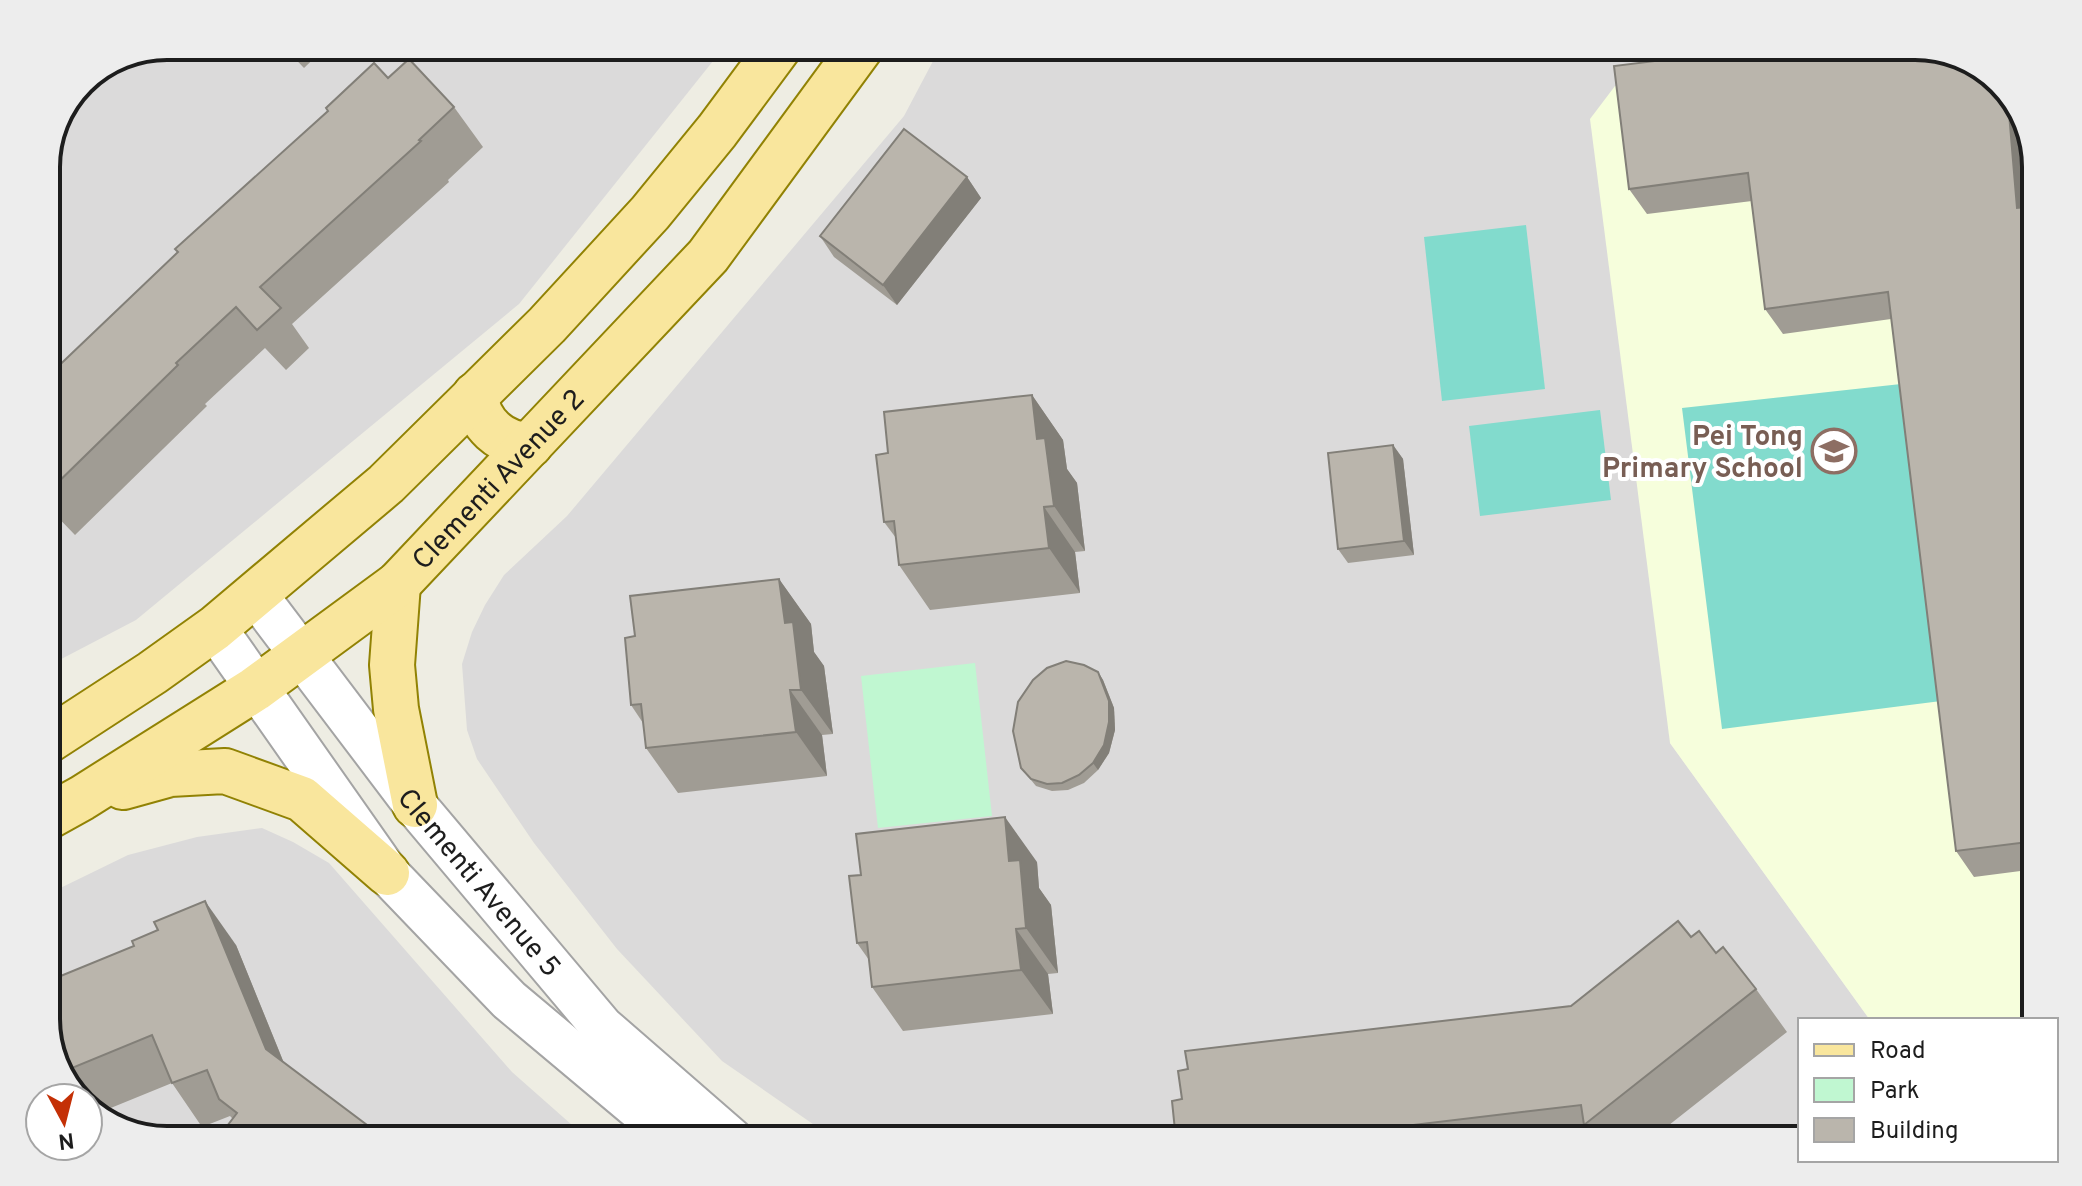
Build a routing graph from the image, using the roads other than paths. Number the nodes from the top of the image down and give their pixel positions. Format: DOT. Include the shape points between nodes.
graph roads {
  1 [pos="770,60"];
  2 [pos="852,60"];
  3 [pos="475,395"];
  4 [pos="530,445"];
  5 [pos="398,584"];
  6 [pos="256,595"];
  7 [pos="215,628"];
  8 [pos="302,656"];
  9 [pos="255,689"];
  10 [pos="60,733"];
  11 [pos="415,805"];
  12 [pos="64,808"];
  13 [pos="387,873"];
  14 [pos="659,1126"];
  15 [pos="716,1126"];
  1 -- 3 [label="main road" via="650,213"];
  2 -- 4 [label="main road, Clementi Avenue 2" via="715,248"];
  3 -- 4 [label="main road" via="483,422 517,445"];
  3 -- 6 [label="main road" via="386,484"];
  4 -- 5 [label="main road, Clementi Avenue 2"];
  5 -- 8 [label="main road, Clementi Avenue 2"];
  5 -- 11 [label="main road" via="392,665"];
  6 -- 7 [label="main road"];
  6 -- 8 [label="street, Clementi Avenue 5"];
  7 -- 9 [label="street, Clementi Avenue 5"];
  7 -- 10 [label="main road"];
  8 -- 9 [label="main road, Clementi Avenue 2"];
  8 -- 11 [label="street, Clementi Avenue 5"];
  9 -- 12 [label="main road, Clementi Avenue 2"];
  9 -- 13 [label="street, Clementi Avenue 5"];
  11 -- 15 [label="street, Clementi Avenue 5" via="602,1027"];
  12 -- 13 [label="main road" via="170,774 225,771 302,799"];
  13 -- 14 [label="street, Clementi Avenue 5" via="509,1000"];
}
